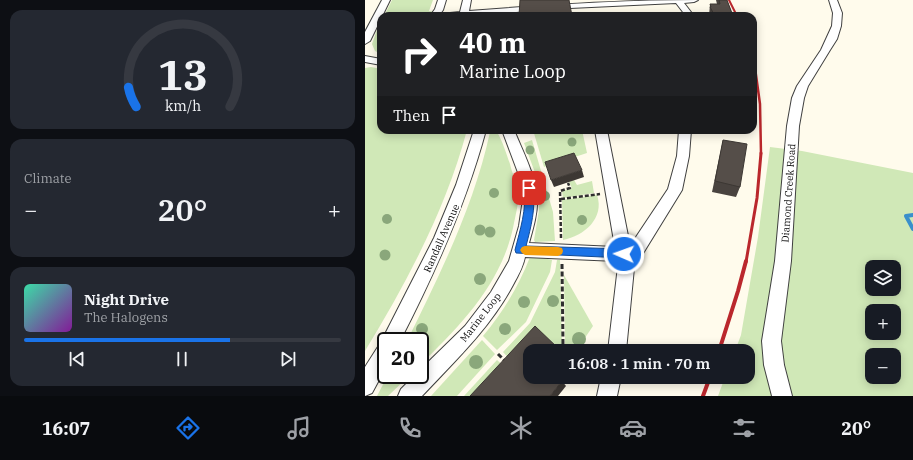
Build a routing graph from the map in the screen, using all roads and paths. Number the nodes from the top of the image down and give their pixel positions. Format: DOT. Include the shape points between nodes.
graph roads {
  1 [pos="386,0"];
  2 [pos="442,0"];
  3 [pos="467,0"];
  4 [pos="497,0"];
  5 [pos="676,0"];
  6 [pos="694,0"];
  7 [pos="833,0"];
  8 [pos="575,3"];
  9 [pos="382,12"];
  10 [pos="437,12"];
  11 [pos="464,12"];
  12 [pos="496,12"];
  13 [pos="510,12"];
  14 [pos="686,12"];
  15 [pos="377,25"];
  16 [pos="365,41"];
  17 [pos="365,59"];
  18 [pos="377,61"];
  19 [pos="479,134"];
  20 [pos="510,134"];
  21 [pos="602,134"];
  22 [pos="685,134"];
  23 [pos="568,182"];
  24 [pos="612,192"];
  25 [pos="561,200"];
  26 [pos="561,238"];
  27 [pos="520,250"];
  28 [pos="562,260"];
  29 [pos="625,260"];
  30 [pos="395,332"];
  31 [pos="563,344"];
  32 [pos="618,344"];
  33 [pos="498,354"];
  34 [pos="377,365"];
  35 [pos="510,366"];
  36 [pos="610,384"];
  37 [pos="365,386"];
  38 [pos="408,396"];
  39 [pos="607,396"];
  40 [pos="782,396"];
  1 -- 9 [label="street"];
  2 -- 10 [label="street"];
  3 -- 11 [label="street"];
  4 -- 12 [label="street"];
  5 -- 6 [label="street"];
  5 -- 8 [label="street"];
  5 -- 14 [label="street"];
  7 -- 40 [label="street, Diamond Creek Road" via="837,8 838,23 832,39 799,96 794,121 782,268 771,334 773,365"];
  8 -- 13 [label="street"];
  15 -- 16 [label="street"];
  17 -- 18 [label="street"];
  19 -- 30 [label="street, Randall Avenue" via="470,168 452,216 419,288"];
  20 -- 27 [label="street, Marine Loop" via="527,178 530,199"];
  21 -- 24 [label="street"];
  22 -- 29 [label="street" via="683,156 675,190"];
  23 -- 25 [label="path" via="570,188 560,191"];
  24 -- 25 [label="path"];
  24 -- 29 [label="street"];
  25 -- 26 [label="path"];
  27 -- 29 [label="street"];
  27 -- 38 [label="street, Marine Loop" via="516,263 497,298 471,332"];
  28 -- 31 [label="path"];
  29 -- 32 [label="street"];
  33 -- 35 [label="path"];
  34 -- 37 [label="street"];
  36 -- 39 [label="street"];
}
